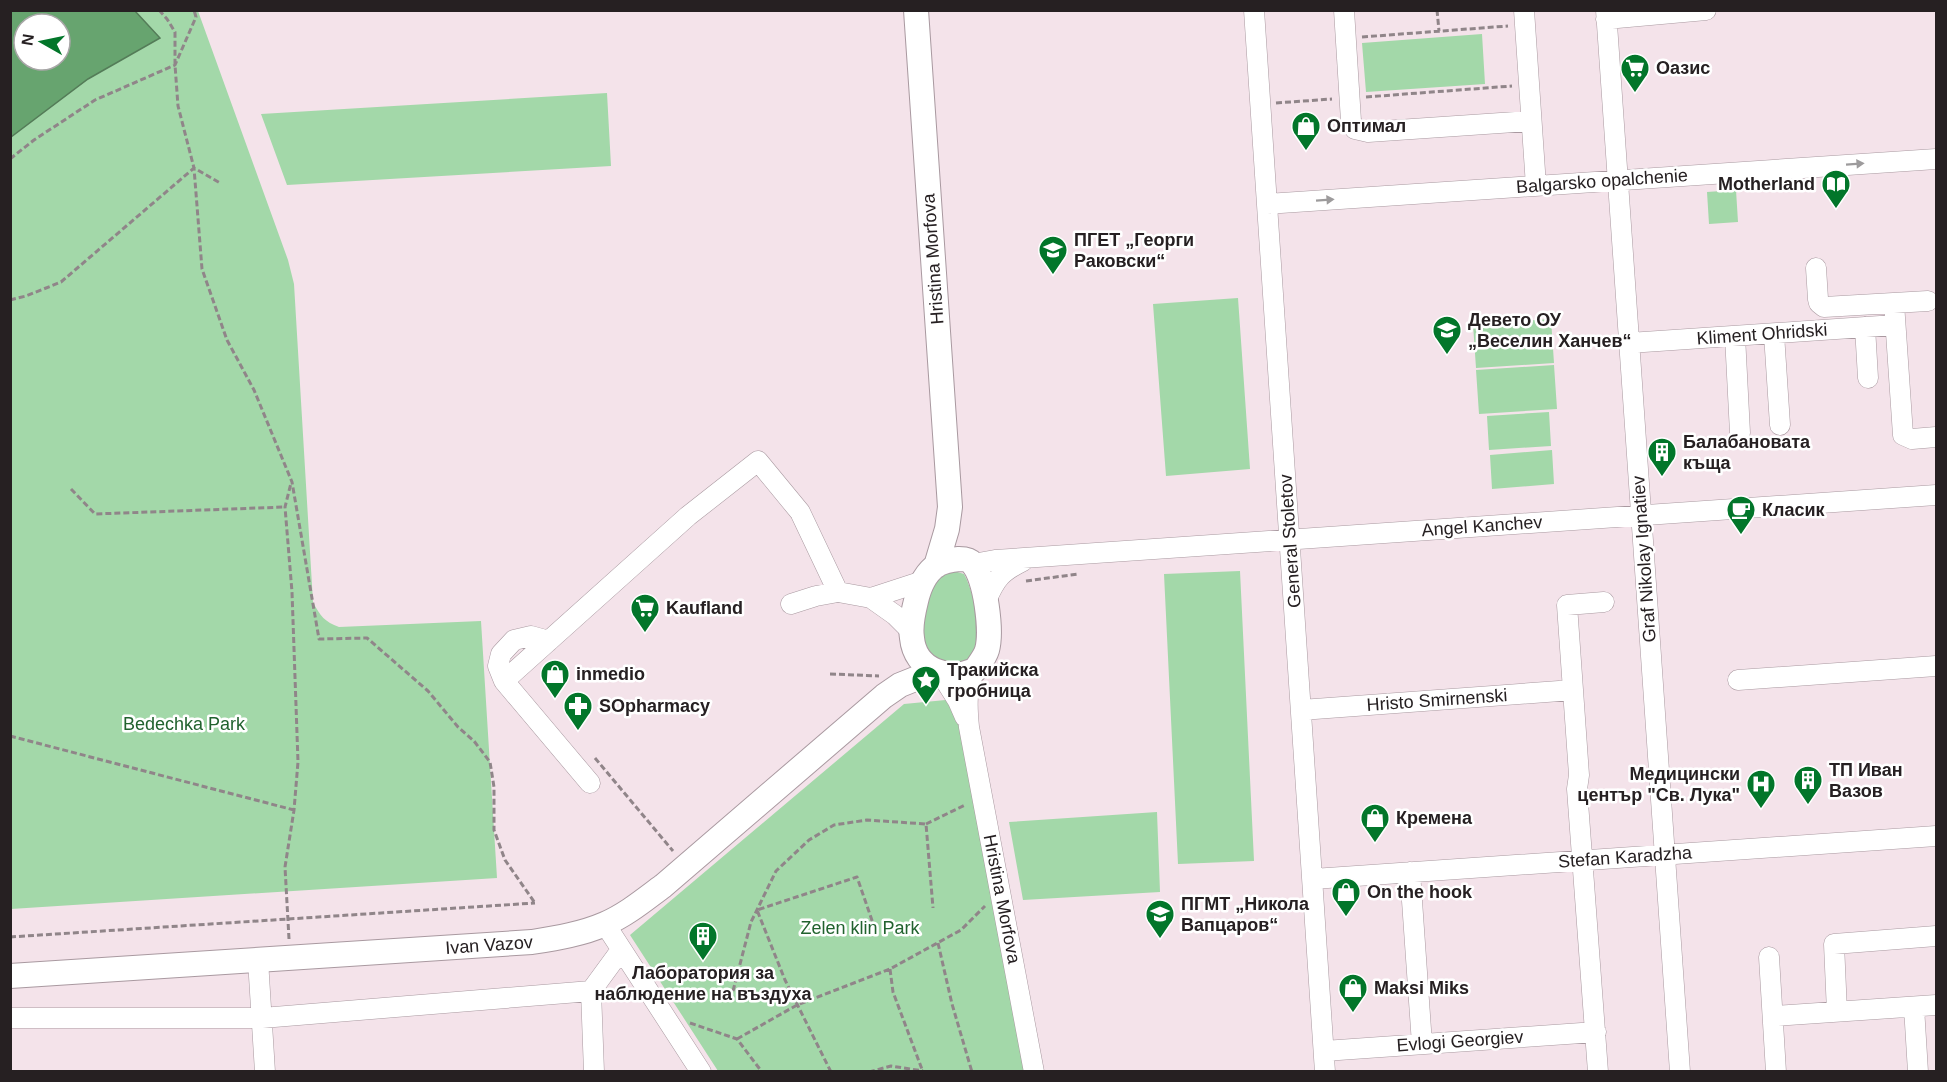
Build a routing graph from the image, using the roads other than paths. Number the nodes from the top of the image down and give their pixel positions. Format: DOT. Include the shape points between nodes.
graph roads {
  1 [pos="916,10"];
  2 [pos="924,10"];
  3 [pos="1254,10"];
  4 [pos="1344,10"];
  5 [pos="1706,10"];
  6 [pos="1606,15"];
  7 [pos="1524,18"];
  8 [pos="919,66"];
  9 [pos="1531,121"];
  10 [pos="1936,159"];
  11 [pos="1618,180"];
  12 [pos="1536,186"];
  13 [pos="1267,204"];
  14 [pos="1816,268"];
  15 [pos="1928,301"];
  16 [pos="1894,303"];
  17 [pos="1895,326"];
  18 [pos="1865,327"];
  19 [pos="1774,334"];
  20 [pos="1735,336"];
  21 [pos="1629,343"];
  22 [pos="1868,378"];
  23 [pos="1780,425"];
  24 [pos="1740,433"];
  25 [pos="1936,437"];
  26 [pos="1936,495"];
  27 [pos="950,507"];
  28 [pos="1641,515"];
  29 [pos="1290,540"];
  30 [pos="1028,558"];
  31 [pos="971,562"];
  32 [pos="930,574"];
  33 [pos="838,592"];
  34 [pos="871,598"];
  35 [pos="986,601"];
  36 [pos="1604,602"];
  37 [pos="791,604"];
  38 [pos="912,635"];
  39 [pos="1936,666"];
  40 [pos="975,670"];
  41 [pos="938,672"];
  42 [pos="1738,680"];
  43 [pos="891,686"];
  44 [pos="1573,690"];
  45 [pos="1301,710"];
  46 [pos="969,727"];
  47 [pos="590,783"];
  48 [pos="1936,836"];
  49 [pos="1665,855"];
  50 [pos="1582,860"];
  51 [pos="1410,872"];
  52 [pos="1312,879"];
  53 [pos="605,924"];
  54 [pos="1936,936"];
  55 [pos="621,950"];
  56 [pos="1769,957"];
  57 [pos="258,960"];
  58 [pos="10,976"];
  59 [pos="591,991"];
  60 [pos="1936,1005"];
  61 [pos="1914,1006"];
  62 [pos="1837,1012"];
  63 [pos="1773,1016"];
  64 [pos="10,1018"];
  65 [pos="262,1018"];
  66 [pos="1596,1032"];
  67 [pos="1422,1044"];
  68 [pos="1324,1051"];
  69 [pos="265,1071"];
  70 [pos="594,1071"];
  71 [pos="700,1071"];
  72 [pos="1034,1071"];
  73 [pos="1325,1071"];
  74 [pos="1598,1071"];
  75 [pos="1680,1071"];
  76 [pos="1776,1071"];
  77 [pos="1918,1071"];
  1 -- 8 [label="main road, Hristina Morfova"];
  2 -- 8 [label="main road"];
  3 -- 13 [label="street, General Stoletov"];
  4 -- 9 [label="street" via="1351,121 1355,129"];
  5 -- 6 [label="street"];
  6 -- 11 [label="street, Graf Nikolay Ignatiev"];
  7 -- 9 [label="street"];
  8 -- 27 [label="main road, Hristina Morfova"];
  9 -- 12 [label="street"];
  11 -- 10 [label="street, Balgarsko opalchenie, one-way"];
  11 -- 12 [label="street, Balgarsko opalchenie"];
  11 -- 21 [label="street, Graf Nikolay Ignatiev"];
  13 -- 12 [label="street, Balgarsko opalchenie, one-way"];
  13 -- 29 [label="street, General Stoletov"];
  14 -- 16 [label="street" via="1818,300 1824,307"];
  15 -- 16 [label="street"];
  16 -- 17 [label="street"];
  17 -- 18 [label="street, Kliment Ohridski"];
  17 -- 25 [label="street" via="1903,435 1912,440"];
  18 -- 19 [label="street, Kliment Ohridski"];
  18 -- 22 [label="street"];
  19 -- 20 [label="street, Kliment Ohridski"];
  19 -- 23 [label="street"];
  20 -- 21 [label="street, Kliment Ohridski"];
  20 -- 24 [label="street"];
  21 -- 28 [label="street, Graf Nikolay Ignatiev"];
  26 -- 28 [label="street, Angel Kanchev"];
  27 -- 31 [label="main road, Hristina Morfova"];
  27 -- 32 [label="main road, Hristina Morfova" via="947,529"];
  28 -- 29 [label="street, Angel Kanchev"];
  28 -- 49 [label="street, Graf Nikolay Ignatiev"];
  29 -- 30 [label="street, Angel Kanchev"];
  29 -- 45 [label="street, General Stoletov"];
  30 -- 31 [label="street, Angel Kanchev"];
  30 -- 35 [label="street, Angel Kanchev" via="999,576"];
  31 -- 32 [label="main road" via="951,560"];
  31 -- 35 [label="main road"];
  32 -- 34 [label="street"];
  32 -- 38 [label="main road" via="915,606"];
  33 -- 34 [label="street"];
  33 -- 37 [label="street"];
  33 -- 47 [label="street" via="800,512 758,460 688,516 549,641 531,636 514,640 501,654 498,666 504,681"];
  34 -- 38 [label="street" via="895,615"];
  35 -- 40 [label="main road" via="989,640 987,652"];
  36 -- 44 [label="street" via="1567,605"];
  38 -- 41 [label="main road" via="923,663"];
  38 -- 43 [label="main road, Ivan Vazov"];
  39 -- 42 [label="street"];
  40 -- 41 [label="main road" via="956,676"];
  40 -- 46 [label="street, Hristina Morfova" via="966,699"];
  41 -- 43 [label="main road, Ivan Vazov"];
  41 -- 46 [label="street, Hristina Morfova" via="958,701"];
  43 -- 53 [label="main road, Ivan Vazov" via="663,886"];
  44 -- 45 [label="street, Hristo Smirnenski"];
  44 -- 50 [label="street"];
  45 -- 52 [label="street, General Stoletov"];
  46 -- 72 [label="street, Hristina Morfova"];
  48 -- 49 [label="street, Stefan Karadzha"];
  49 -- 50 [label="street, Stefan Karadzha"];
  49 -- 75 [label="street, Graf Nikolay Ignatiev"];
  50 -- 51 [label="street, Stefan Karadzha"];
  50 -- 66 [label="street"];
  51 -- 52 [label="street, Stefan Karadzha"];
  51 -- 67 [label="street"];
  52 -- 68 [label="street, General Stoletov"];
  53 -- 55 [label="street"];
  53 -- 57 [label="main road, Ivan Vazov" via="571,936 532,942"];
  54 -- 62 [label="street" via="1834,944"];
  55 -- 59 [label="street"];
  55 -- 71 [label="street"];
  56 -- 63 [label="street"];
  57 -- 58 [label="main road, Ivan Vazov"];
  57 -- 65 [label="street"];
  59 -- 65 [label="street"];
  59 -- 70 [label="street"];
  60 -- 61 [label="street"];
  61 -- 62 [label="street"];
  61 -- 77 [label="street"];
  62 -- 63 [label="street"];
  63 -- 76 [label="street"];
  64 -- 65 [label="street"];
  65 -- 69 [label="street"];
  66 -- 67 [label="street, Evlogi Georgiev"];
  66 -- 74 [label="street"];
  67 -- 68 [label="street, Evlogi Georgiev"];
  68 -- 73 [label="street, General Stoletov"];
}
